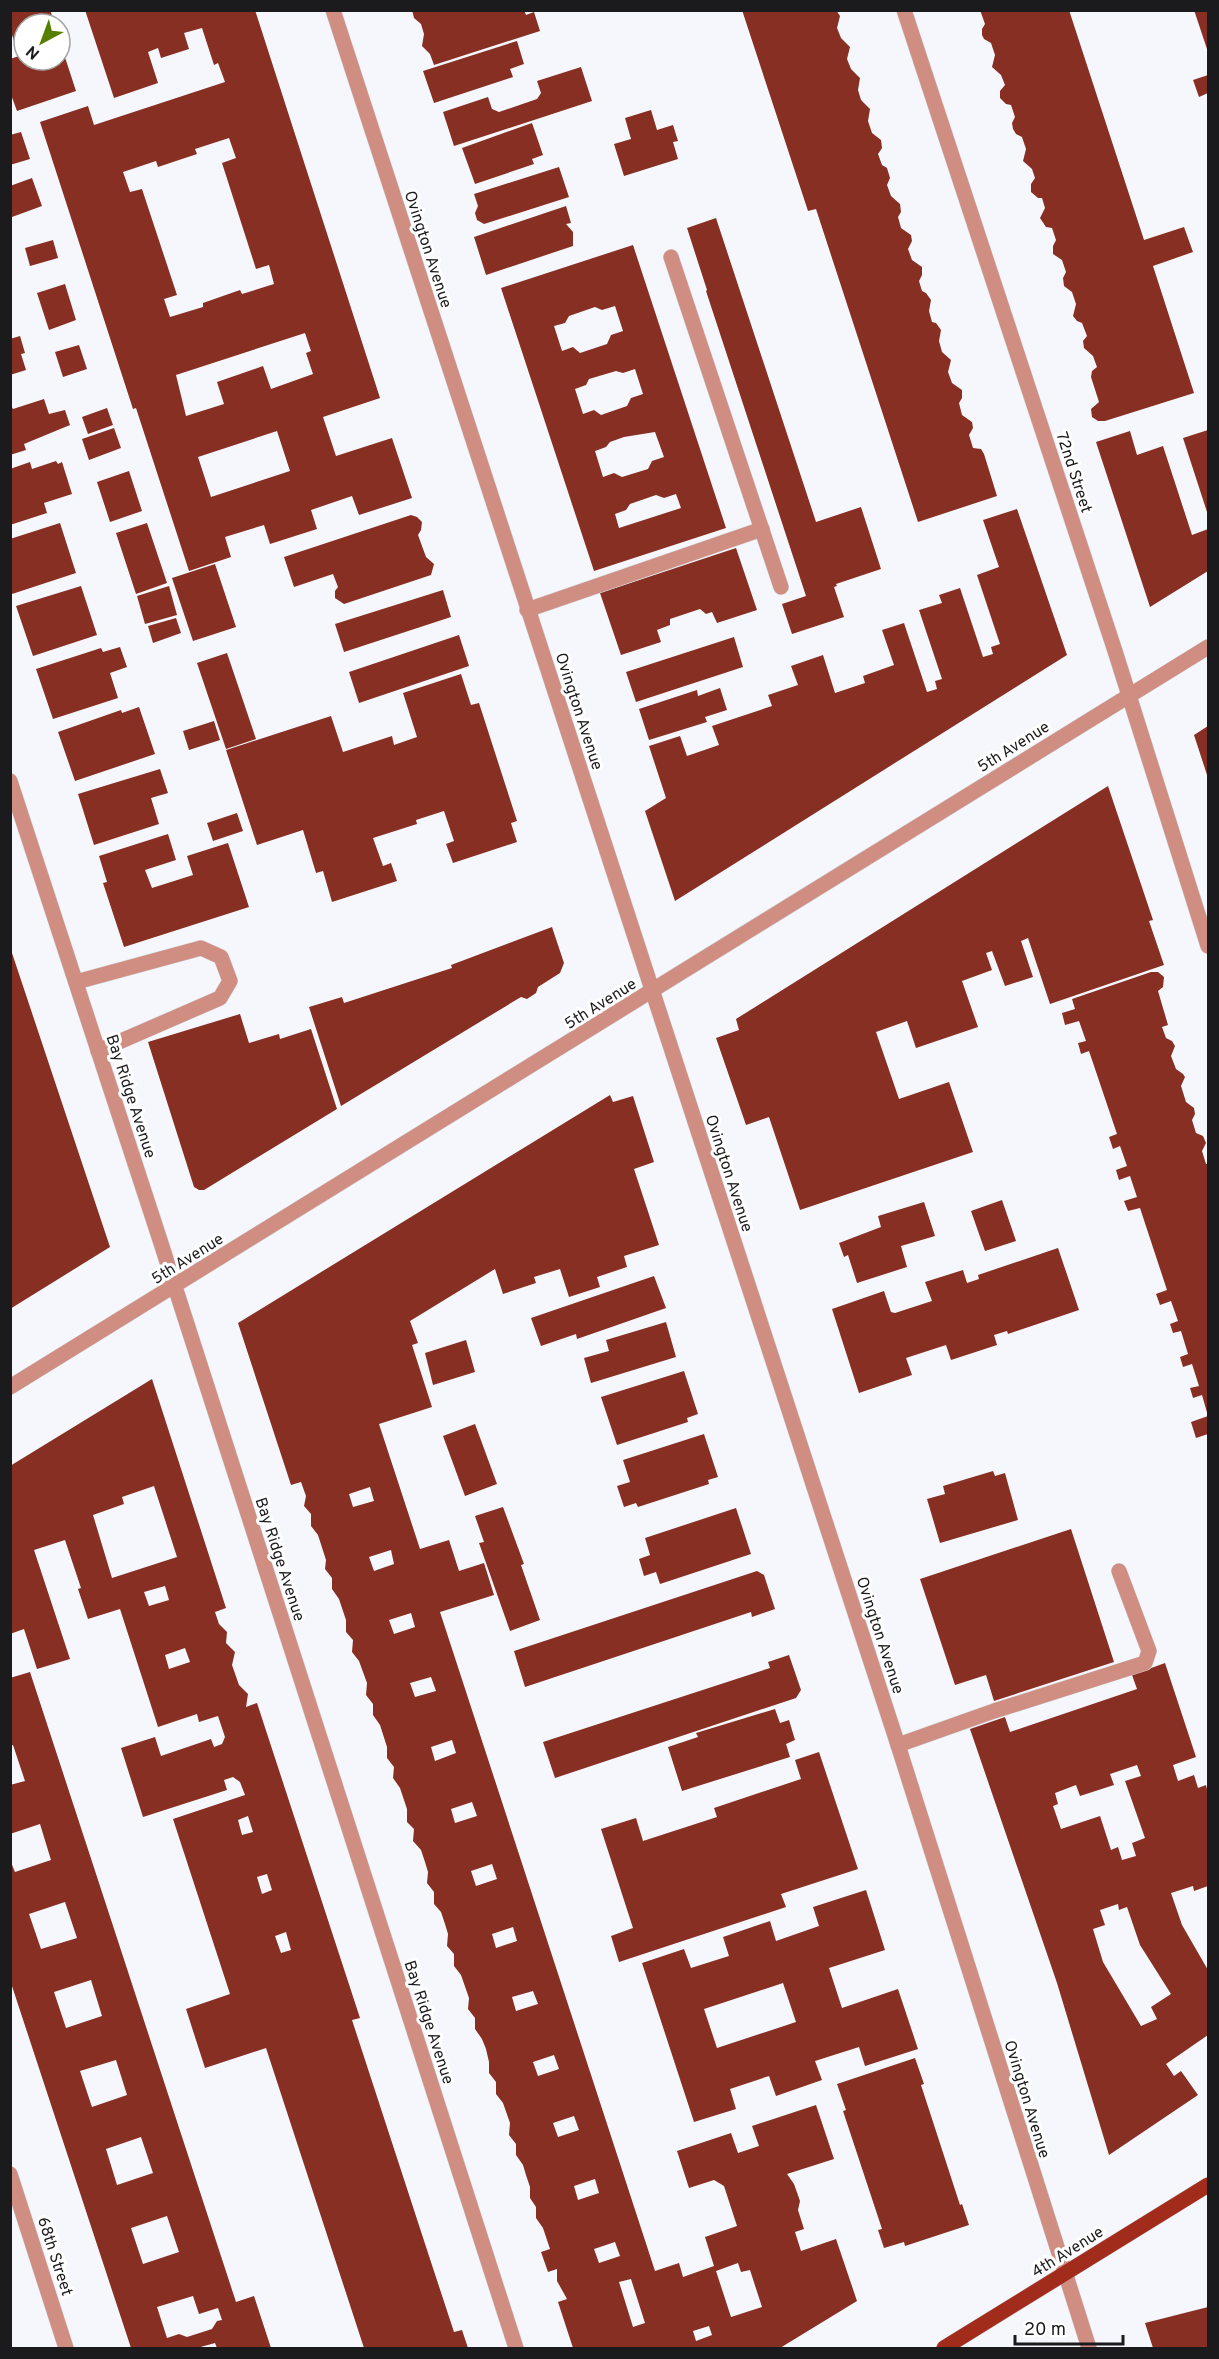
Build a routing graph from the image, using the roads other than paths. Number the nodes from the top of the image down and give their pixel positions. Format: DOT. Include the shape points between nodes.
graph roads {
  1 [pos="333,10"];
  2 [pos="904,10"];
  3 [pos="671,257"];
  4 [pos="762,529"];
  5 [pos="781,587"];
  6 [pos="527,610"];
  7 [pos="1209,647"];
  8 [pos="1129,696"];
  9 [pos="10,781"];
  10 [pos="1209,946"];
  11 [pos="76,982"];
  12 [pos="652,992"];
  13 [pos="98,1051"];
  14 [pos="175,1287"];
  15 [pos="10,1387"];
  16 [pos="1119,1571"];
  17 [pos="898,1745"];
  18 [pos="10,2174"];
  19 [pos="1209,2184"];
  20 [pos="1064,2274"];
  21 [pos="66,2349"];
  22 [pos="516,2349"];
  23 [pos="944,2349"];
  24 [pos="1089,2349"];
  1 -- 6 [label="street, Ovington Avenue"];
  2 -- 8 [label="street, 72nd Street"];
  3 -- 4 [label="street"];
  4 -- 5 [label="street"];
  4 -- 6 [label="street"];
  6 -- 12 [label="street, Ovington Avenue"];
  7 -- 8 [label="street, 5th Avenue"];
  8 -- 10 [label="street, 72nd Street"];
  8 -- 12 [label="street, 5th Avenue"];
  9 -- 11 [label="street, Bay Ridge Avenue"];
  11 -- 13 [label="street, Bay Ridge Avenue"];
  11 -- 13 [label="street" via="201,948 221,957 230,981 220,998"];
  12 -- 14 [label="street, 5th Avenue"];
  12 -- 17 [label="street, Ovington Avenue"];
  13 -- 14 [label="street, Bay Ridge Avenue"];
  14 -- 15 [label="street, 5th Avenue"];
  14 -- 22 [label="street, Bay Ridge Avenue"];
  16 -- 17 [label="street" via="1149,1651 1144,1663"];
  17 -- 20 [label="street, Ovington Avenue"];
  18 -- 21 [label="street, 68th Street"];
  19 -- 20 [label="main road, 4th Avenue"];
  20 -- 23 [label="main road, 4th Avenue"];
  20 -- 24 [label="street, Ovington Avenue"];
}
